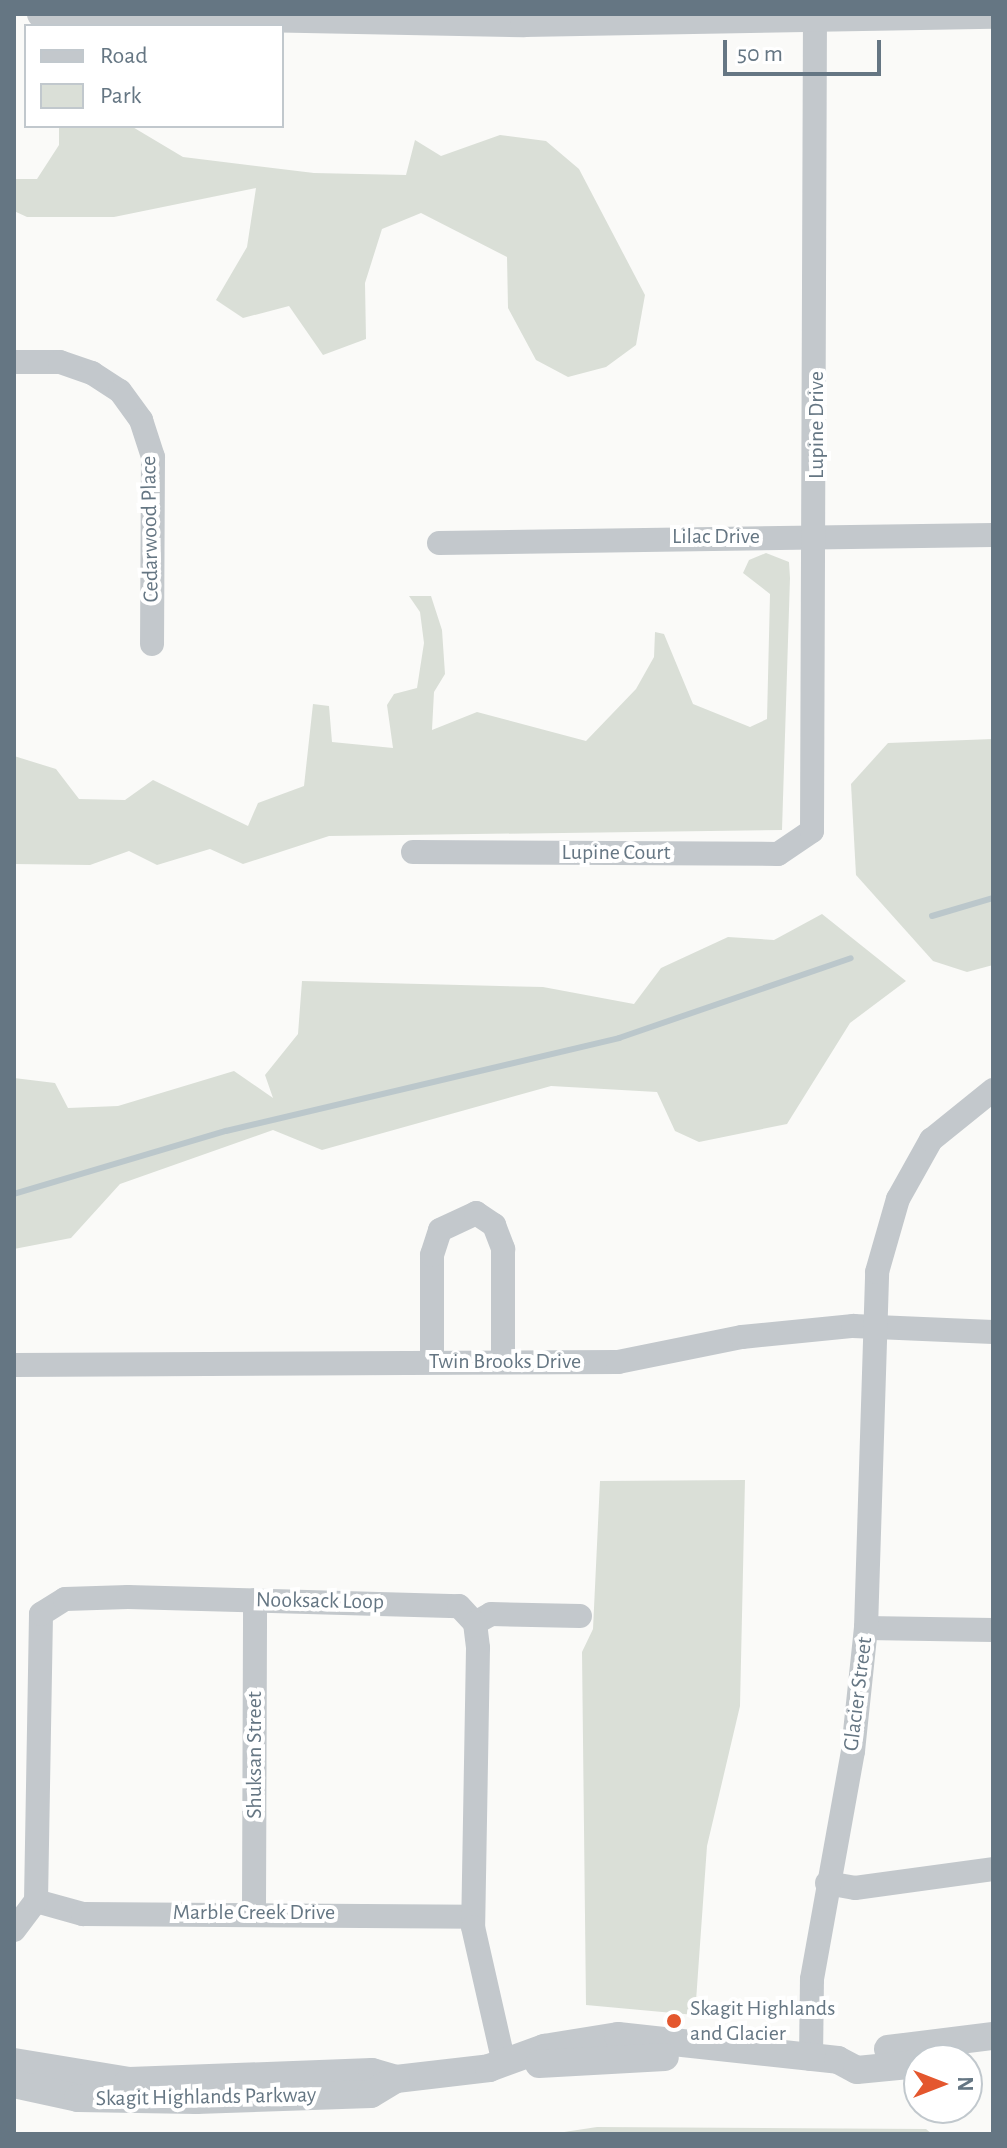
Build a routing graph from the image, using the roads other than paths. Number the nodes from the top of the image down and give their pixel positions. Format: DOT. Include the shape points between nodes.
graph roads {
  1 [pos="41,14"];
  2 [pos="993,15"];
  3 [pos="213,16"];
  4 [pos="524,18"];
  5 [pos="815,19"];
  6 [pos="14,362"];
  7 [pos="993,535"];
  8 [pos="817,538"];
  9 [pos="439,543"];
  10 [pos="152,644"];
  11 [pos="812,831"];
  12 [pos="413,852"];
  13 [pos="993,1090"];
  14 [pos="877,1325"];
  15 [pos="993,1332"];
  16 [pos="503,1360"];
  17 [pos="432,1362"];
  18 [pos="14,1365"];
  19 [pos="255,1600"];
  20 [pos="580,1616"];
  21 [pos="475,1623"];
  22 [pos="866,1628"];
  23 [pos="993,1630"];
  24 [pos="993,1869"];
  25 [pos="827,1883"];
  26 [pos="36,1901"];
  27 [pos="254,1910"];
  28 [pos="473,1917"];
  29 [pos="14,1930"];
  30 [pos="993,2036"];
  31 [pos="824,2060"];
  32 [pos="14,2062"];
  33 [pos="514,2062"];
  34 [pos="903,2066"];
  35 [pos="396,2079"];
  36 [pos="14,2084"];
  1 -- 3 [label="street"];
  2 -- 5 [label="street"];
  3 -- 4 [label="street"];
  4 -- 5 [label="street"];
  5 -- 8 [label="street, Lupine Drive"];
  6 -- 10 [label="street, Cedarwood Place" via="60,362 92,373 120,391 141,420 153,457"];
  7 -- 8 [label="street, Lilac Drive"];
  8 -- 9 [label="street, Lilac Drive"];
  8 -- 11 [label="street, Lupine Drive"];
  11 -- 12 [label="street, Lupine Court" via="778,854"];
  13 -- 14 [label="street, Glacier Street" via="931,1140 908,1178 877,1272"];
  14 -- 15 [label="street, Twin Brooks Drive"];
  14 -- 16 [label="street, Twin Brooks Drive" via="742,1337 618,1362"];
  14 -- 22 [label="street, Glacier Street"];
  16 -- 17 [label="street, Twin Brooks Drive"];
  16 -- 17 [label="street" via="503,1249 494,1225 476,1213 440,1230 432,1255"];
  17 -- 18 [label="street, Twin Brooks Drive"];
  19 -- 21 [label="street, Nooksack Loop" via="435,1603 459,1606"];
  19 -- 26 [label="street, Nooksack Loop" via="65,1599 41,1614"];
  19 -- 27 [label="street, Shuksan Street"];
  20 -- 21 [label="street" via="491,1614"];
  21 -- 28 [label="street"];
  22 -- 23 [label="street"];
  22 -- 25 [label="street, Glacier Street"];
  24 -- 25 [label="street" via="855,1888"];
  25 -- 31 [label="street, Glacier Street" via="812,1979"];
  26 -- 27 [label="street, Marble Creek Drive" via="83,1914"];
  26 -- 29 [label="street"];
  27 -- 28 [label="street, Marble Creek Drive"];
  28 -- 33 [label="street"];
  30 -- 31 [label="street, Skagit Highlands Parkway"];
  31 -- 33 [label="street, Skagit Highlands Parkway" via="701,2051"];
  31 -- 34 [label="street, Skagit Highlands Parkway" via="857,2070"];
  32 -- 35 [label="street, Skagit Highlands Parkway" via="129,2081 372,2072"];
  33 -- 35 [label="street, Skagit Highlands Parkway"];
  35 -- 36 [label="street, Skagit Highlands Parkway" via="371,2094 196,2100 78,2098"];
}
